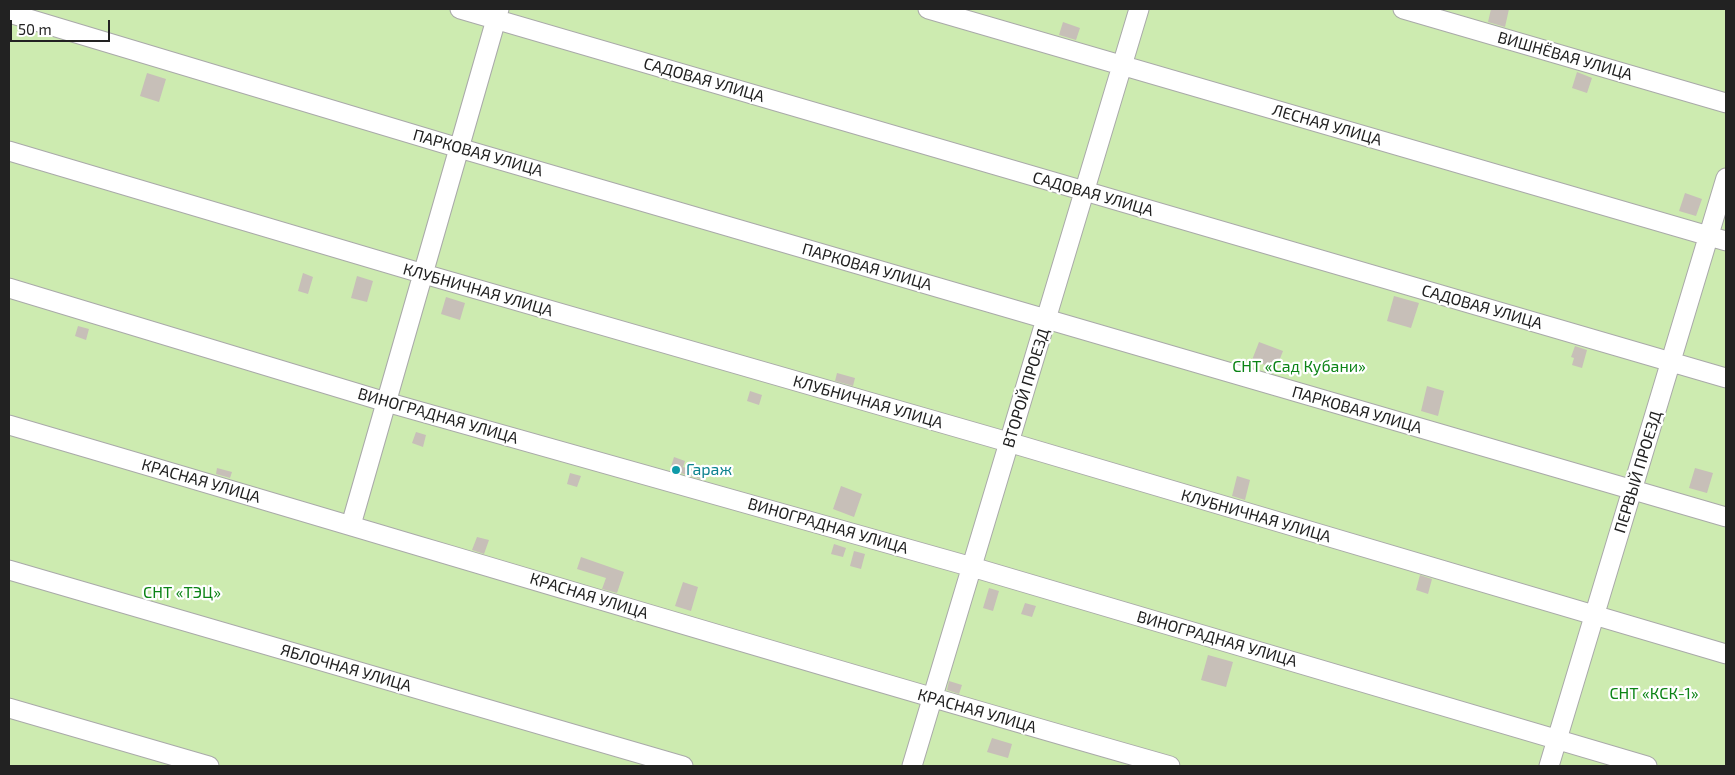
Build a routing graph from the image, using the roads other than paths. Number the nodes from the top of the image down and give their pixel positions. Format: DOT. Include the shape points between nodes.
graph roads {
  1 [pos="460,9"];
  2 [pos="928,9"];
  3 [pos="1139,9"];
  4 [pos="1403,9"];
  5 [pos="9,13"];
  6 [pos="497,14"];
  7 [pos="1122,66"];
  8 [pos="1726,103"];
  9 [pos="459,148"];
  10 [pos="9,151"];
  11 [pos="1726,178"];
  12 [pos="1085,192"];
  13 [pos="1718,238"];
  14 [pos="424,274"];
  15 [pos="9,288"];
  16 [pos="1047,319"];
  17 [pos="1672,362"];
  18 [pos="1726,378"];
  19 [pos="386,402"];
  20 [pos="9,425"];
  21 [pos="1008,442"];
  22 [pos="1633,490"];
  23 [pos="1726,517"];
  24 [pos="352,525"];
  25 [pos="972,567"];
  26 [pos="9,570"];
  27 [pos="1595,615"];
  28 [pos="1726,654"];
  29 [pos="932,699"];
  30 [pos="9,708"];
  31 [pos="1557,739"];
  32 [pos="209,766"];
  33 [pos="683,766"];
  34 [pos="912,766"];
  35 [pos="1170,766"];
  36 [pos="1549,766"];
  37 [pos="1646,766"];
  1 -- 6 [label="street, САДОВАЯ УЛИЦА"];
  2 -- 7 [label="street, ЛЕСНАЯ УЛИЦА"];
  3 -- 7 [label="street, ВТОРОЙ ПРОЕЗД"];
  4 -- 8 [label="street, ВИШНЁВАЯ УЛИЦА"];
  5 -- 9 [label="street, ПАРКОВАЯ УЛИЦА"];
  6 -- 9 [label="street"];
  6 -- 12 [label="street, САДОВАЯ УЛИЦА"];
  7 -- 12 [label="street, ВТОРОЙ ПРОЕЗД"];
  7 -- 13 [label="street, ЛЕСНАЯ УЛИЦА"];
  9 -- 14 [label="street"];
  9 -- 16 [label="street, ПАРКОВАЯ УЛИЦА"];
  10 -- 14 [label="street, КЛУБНИЧНАЯ УЛИЦА"];
  11 -- 13 [label="street, ПЕРВЫЙ ПРОЕЗД"];
  12 -- 16 [label="street, ВТОРОЙ ПРОЕЗД"];
  12 -- 17 [label="street, САДОВАЯ УЛИЦА"];
  13 -- 17 [label="street, ПЕРВЫЙ ПРОЕЗД"];
  14 -- 19 [label="street"];
  14 -- 21 [label="street, КЛУБНИЧНАЯ УЛИЦА"];
  15 -- 19 [label="street, ВИНОГРАДНАЯ УЛИЦА"];
  16 -- 21 [label="street, ВТОРОЙ ПРОЕЗД"];
  16 -- 22 [label="street, ПАРКОВАЯ УЛИЦА"];
  17 -- 18 [label="street, САДОВАЯ УЛИЦА"];
  17 -- 22 [label="street, ПЕРВЫЙ ПРОЕЗД"];
  19 -- 24 [label="street"];
  19 -- 25 [label="street, ВИНОГРАДНАЯ УЛИЦА"];
  20 -- 24 [label="street, КРАСНАЯ УЛИЦА"];
  21 -- 25 [label="street, ВТОРОЙ ПРОЕЗД"];
  21 -- 27 [label="street, КЛУБНИЧНАЯ УЛИЦА"];
  22 -- 23 [label="street, ПАРКОВАЯ УЛИЦА"];
  22 -- 27 [label="street, ПЕРВЫЙ ПРОЕЗД"];
  24 -- 29 [label="street, КРАСНАЯ УЛИЦА"];
  25 -- 29 [label="street, ВТОРОЙ ПРОЕЗД"];
  25 -- 31 [label="street, ВИНОГРАДНАЯ УЛИЦА"];
  26 -- 33 [label="street, ЯБЛОЧНАЯ УЛИЦА"];
  27 -- 28 [label="street, КЛУБНИЧНАЯ УЛИЦА"];
  27 -- 31 [label="street, ПЕРВЫЙ ПРОЕЗД"];
  29 -- 34 [label="street, ВТОРОЙ ПРОЕЗД"];
  29 -- 35 [label="street, КРАСНАЯ УЛИЦА"];
  30 -- 32 [label="street"];
  31 -- 36 [label="street, ПЕРВЫЙ ПРОЕЗД"];
  31 -- 37 [label="street, ВИНОГРАДНАЯ УЛИЦА"];
}
